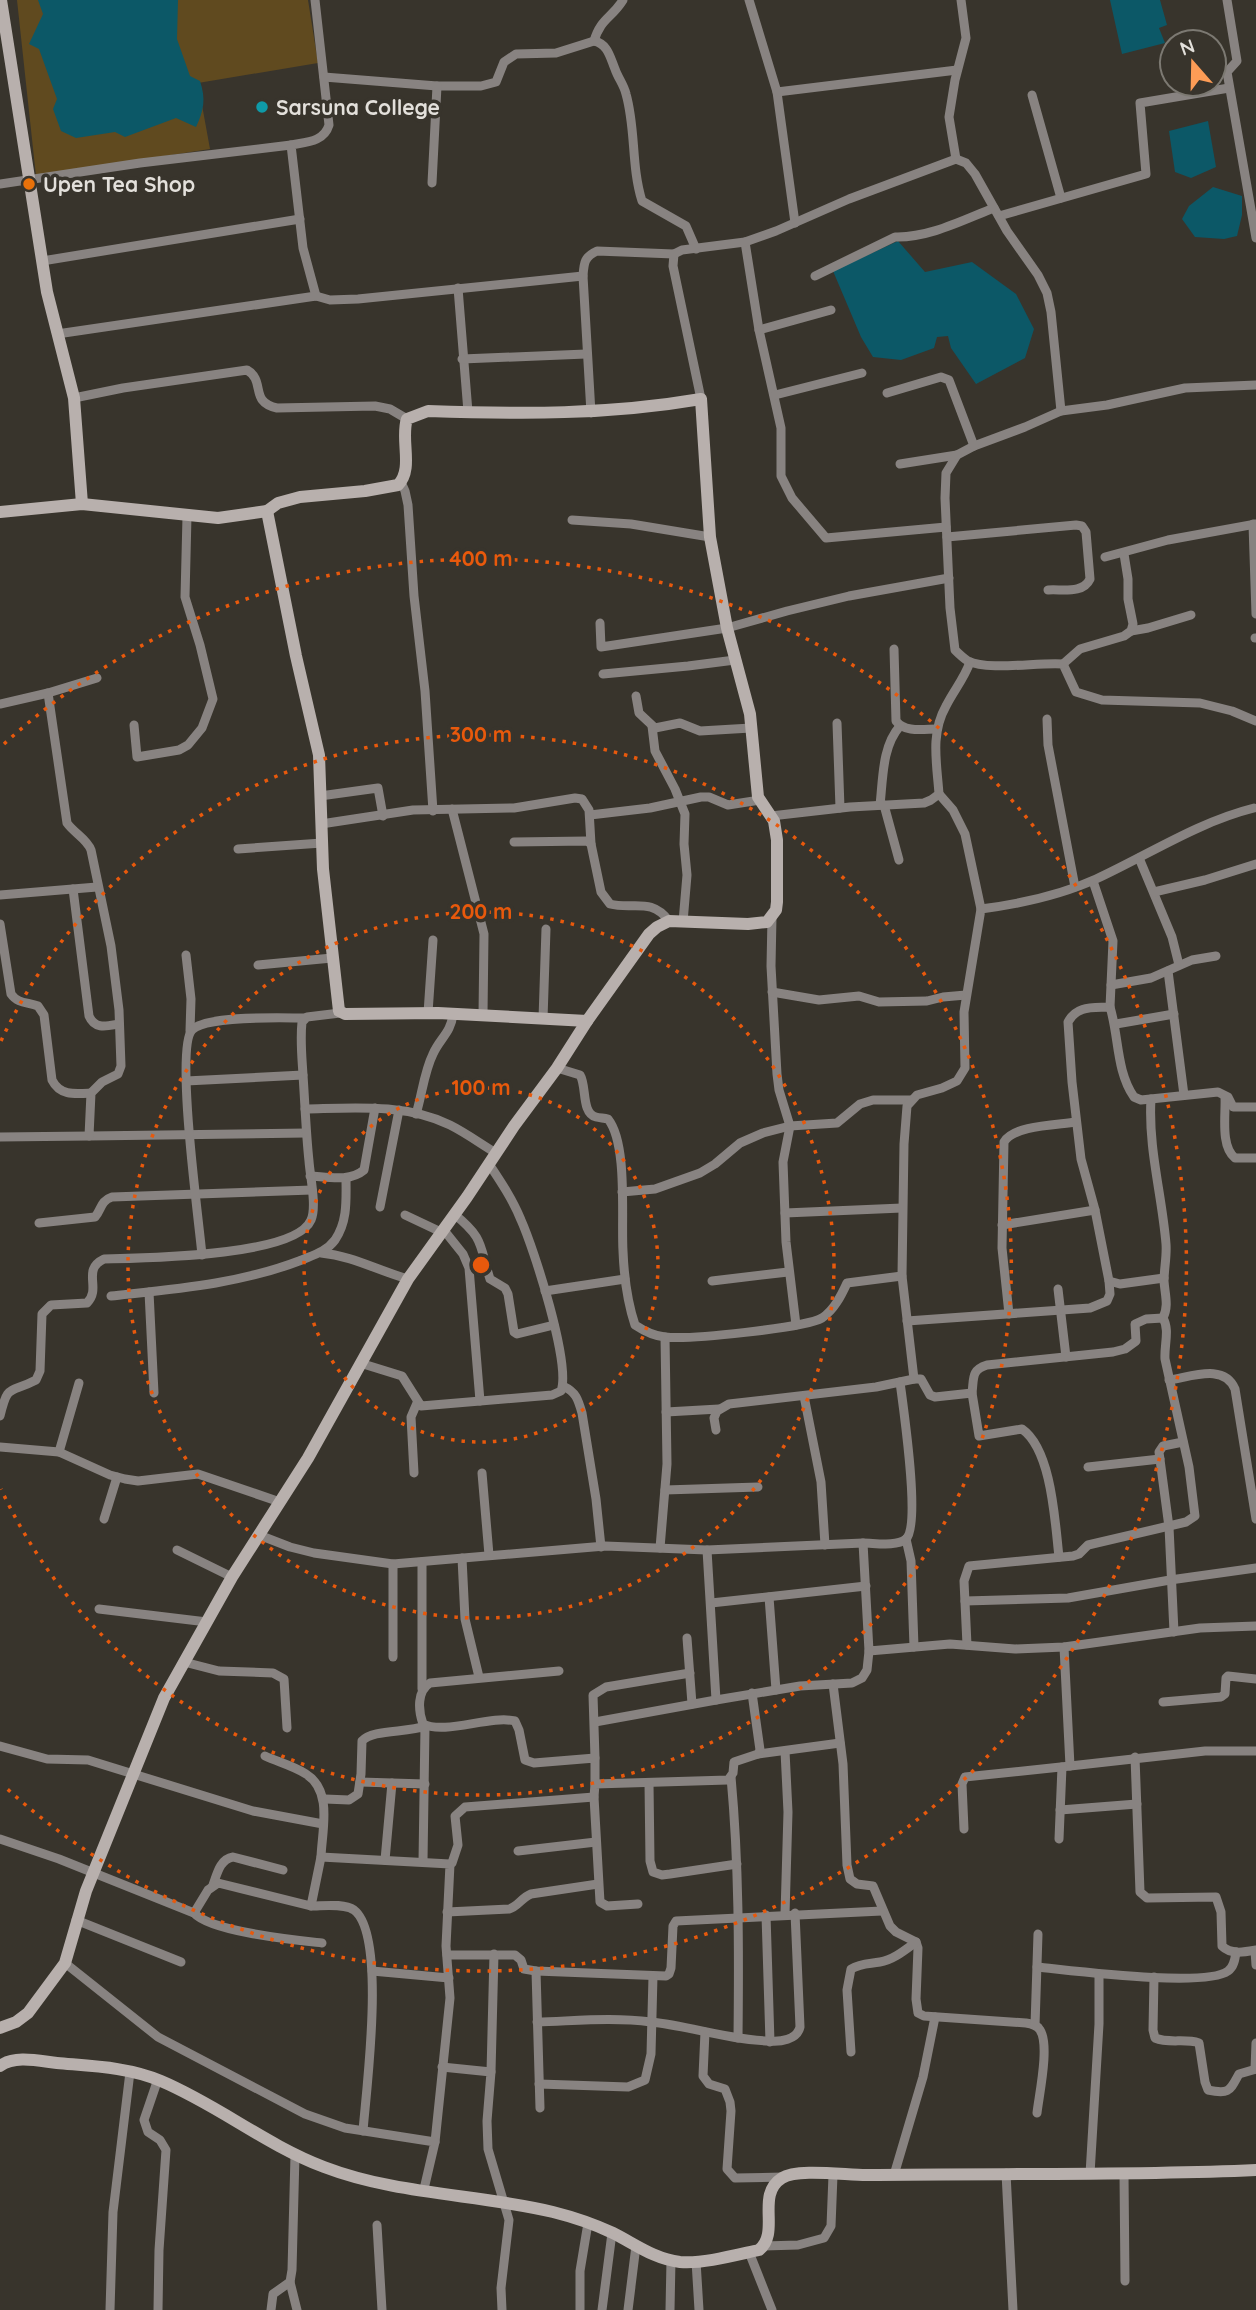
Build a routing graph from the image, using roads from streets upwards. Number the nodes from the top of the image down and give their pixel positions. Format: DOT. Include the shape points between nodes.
graph roads {
  1 [pos="1,0"];
  2 [pos="315,0"];
  3 [pos="623,0"];
  4 [pos="749,0"];
  5 [pos="961,0"];
  6 [pos="1227,0"];
  7 [pos="4,38"];
  8 [pos="594,41"];
  9 [pos="957,70"];
  10 [pos="324,77"];
  11 [pos="437,86"];
  12 [pos="1229,88"];
  13 [pos="778,92"];
  14 [pos="1032,95"];
  15 [pos="291,145"];
  16 [pos="956,159"];
  17 [pos="30,180"];
  18 [pos="432,183"];
  19 [pos="0,184"];
  20 [pos="1061,198"];
  21 [pos="997,212"];
  22 [pos="300,219"];
  23 [pos="796,223"];
  24 [pos="1256,238"];
  25 [pos="745,242"];
  26 [pos="696,249"];
  27 [pos="674,254"];
  28 [pos="42,261"];
  29 [pos="583,276"];
  30 [pos="815,276"];
  31 [pos="458,288"];
  32 [pos="316,296"];
  33 [pos="831,310"];
  34 [pos="759,330"];
  35 [pos="57,334"];
  36 [pos="586,354"];
  37 [pos="462,359"];
  38 [pos="862,373"];
  39 [pos="1256,385"];
  40 [pos="887,393"];
  41 [pos="775,395"];
  42 [pos="74,398"];
  43 [pos="701,399"];
  44 [pos="1061,411"];
  45 [pos="468,412"];
  46 [pos="591,413"];
  47 [pos="407,419"];
  48 [pos="974,446"];
  49 [pos="957,455"];
  50 [pos="900,464"];
  51 [pos="401,482"];
  52 [pos="82,504"];
  53 [pos="267,511"];
  54 [pos="0,512"];
  55 [pos="187,516"];
  56 [pos="572,520"];
  57 [pos="1254,524"];
  58 [pos="946,532"];
  59 [pos="710,537"];
  60 [pos="1124,554"];
  61 [pos="1105,557"];
  62 [pos="949,578"];
  63 [pos="1048,590"];
  64 [pos="1256,614"];
  65 [pos="1191,615"];
  66 [pos="600,623"];
  67 [pos="727,628"];
  68 [pos="1130,631"];
  69 [pos="894,649"];
  70 [pos="735,660"];
  71 [pos="970,662"];
  72 [pos="1063,664"];
  73 [pos="603,674"];
  74 [pos="97,678"];
  75 [pos="48,693"];
  76 [pos="636,696"];
  77 [pos="0,704"];
  78 [pos="1047,719"];
  79 [pos="1256,721"];
  80 [pos="837,723"];
  81 [pos="134,725"];
  82 [pos="652,726"];
  83 [pos="900,726"];
  84 [pos="751,728"];
  85 [pos="937,729"];
  86 [pos="939,794"];
  87 [pos="320,796"];
  88 [pos="760,800"];
  89 [pos="681,801"];
  90 [pos="882,805"];
  91 [pos="840,808"];
  92 [pos="1255,808"];
  93 [pos="452,809"];
  94 [pos="433,811"];
  95 [pos="590,815"];
  96 [pos="383,816"];
  97 [pos="771,816"];
  98 [pos="321,824"];
  99 [pos="514,842"];
  100 [pos="322,843"];
  101 [pos="591,844"];
  102 [pos="238,849"];
  103 [pos="1139,858"];
  104 [pos="899,860"];
  105 [pos="1256,864"];
  106 [pos="1093,881"];
  107 [pos="97,887"];
  108 [pos="1075,887"];
  109 [pos="73,889"];
  110 [pos="1154,892"];
  111 [pos="0,895"];
  112 [pos="981,909"];
  113 [pos="772,917"];
  114 [pos="669,921"];
  115 [pos="683,922"];
  116 [pos="0,924"];
  117 [pos="546,929"];
  118 [pos="1,940"];
  119 [pos="433,940"];
  120 [pos="186,955"];
  121 [pos="1216,956"];
  122 [pos="332,958"];
  123 [pos="258,965"];
  124 [pos="1179,965"];
  125 [pos="1168,971"];
  126 [pos="1111,985"];
  127 [pos="772,992"];
  128 [pos="0,994"];
  129 [pos="11,994"];
  130 [pos="966,995"];
  131 [pos="1110,1007"];
  132 [pos="340,1013"];
  133 [pos="428,1013"];
  134 [pos="453,1014"];
  135 [pos="1174,1014"];
  136 [pos="483,1015"];
  137 [pos="304,1018"];
  138 [pos="543,1018"];
  139 [pos="587,1021"];
  140 [pos="120,1024"];
  141 [pos="1116,1024"];
  142 [pos="190,1031"];
  143 [pos="557,1068"];
  144 [pos="303,1074"];
  145 [pos="186,1081"];
  146 [pos="91,1093"];
  147 [pos="1225,1094"];
  148 [pos="1184,1095"];
  149 [pos="1151,1099"];
  150 [pos="911,1100"];
  151 [pos="1256,1107"];
  152 [pos="374,1108"];
  153 [pos="305,1109"];
  154 [pos="399,1110"];
  155 [pos="416,1114"];
  156 [pos="1076,1122"];
  157 [pos="790,1126"];
  158 [pos="306,1133"];
  159 [pos="89,1136"];
  160 [pos="190,1136"];
  161 [pos="0,1137"];
  162 [pos="1256,1158"];
  163 [pos="492,1159"];
  164 [pos="310,1176"];
  165 [pos="345,1178"];
  166 [pos="312,1190"];
  167 [pos="622,1192"];
  168 [pos="197,1194"];
  169 [pos="380,1208"];
  170 [pos="902,1208"];
  171 [pos="1095,1210"];
  172 [pos="785,1213"];
  173 [pos="454,1214"];
  174 [pos="405,1215"];
  175 [pos="39,1223"];
  176 [pos="1002,1225"];
  177 [pos="442,1230"];
  178 [pos="321,1253"];
  179 [pos="202,1255"];
  180 [pos="788,1272"];
  181 [pos="902,1276"];
  182 [pos="1164,1278"];
  183 [pos="408,1279"];
  184 [pos="625,1279"];
  185 [pos="712,1281"];
  186 [pos="1109,1281"];
  187 [pos="1058,1290"];
  188 [pos="545,1291"];
  189 [pos="149,1292"];
  190 [pos="111,1296"];
  191 [pos="1060,1310"];
  192 [pos="1009,1314"];
  193 [pos="1163,1318"];
  194 [pos="907,1321"];
  195 [pos="554,1325"];
  196 [pos="796,1325"];
  197 [pos="665,1337"];
  198 [pos="1066,1357"];
  199 [pos="360,1363"];
  200 [pos="914,1379"];
  201 [pos="1169,1380"];
  202 [pos="900,1382"];
  203 [pos="79,1383"];
  204 [pos="563,1386"];
  205 [pos="154,1393"];
  206 [pos="972,1393"];
  207 [pos="804,1396"];
  208 [pos="480,1401"];
  209 [pos="417,1403"];
  210 [pos="719,1409"];
  211 [pos="666,1412"];
  212 [pos="0,1416"];
  213 [pos="716,1430"];
  214 [pos="1183,1442"];
  215 [pos="0,1447"];
  216 [pos="59,1452"];
  217 [pos="1160,1459"];
  218 [pos="1088,1467"];
  219 [pos="1252,1467"];
  220 [pos="414,1473"];
  221 [pos="482,1474"];
  222 [pos="117,1477"];
  223 [pos="758,1487"];
  224 [pos="665,1490"];
  225 [pos="280,1502"];
  226 [pos="104,1519"];
  227 [pos="1256,1519"];
  228 [pos="1169,1527"];
  229 [pos="259,1535"];
  230 [pos="906,1539"];
  231 [pos="863,1543"];
  232 [pos="825,1545"];
  233 [pos="601,1547"];
  234 [pos="660,1548"];
  235 [pos="177,1550"];
  236 [pos="707,1550"];
  237 [pos="489,1555"];
  238 [pos="1059,1557"];
  239 [pos="462,1558"];
  240 [pos="422,1562"];
  241 [pos="393,1564"];
  242 [pos="1256,1568"];
  243 [pos="232,1577"];
  244 [pos="1170,1580"];
  245 [pos="866,1586"];
  246 [pos="769,1597"];
  247 [pos="965,1601"];
  248 [pos="711,1603"];
  249 [pos="99,1609"];
  250 [pos="206,1622"];
  251 [pos="1256,1626"];
  252 [pos="1174,1632"];
  253 [pos="687,1638"];
  254 [pos="967,1645"];
  255 [pos="914,1647"];
  256 [pos="1064,1647"];
  257 [pos="869,1651"];
  258 [pos="393,1657"];
  259 [pos="184,1662"];
  260 [pos="559,1671"];
  261 [pos="690,1674"];
  262 [pos="479,1678"];
  263 [pos="1256,1679"];
  264 [pos="833,1684"];
  265 [pos="422,1689"];
  266 [pos="776,1689"];
  267 [pos="752,1693"];
  268 [pos="716,1700"];
  269 [pos="1163,1702"];
  270 [pos="692,1704"];
  271 [pos="595,1721"];
  272 [pos="425,1726"];
  273 [pos="287,1728"];
  274 [pos="841,1743"];
  275 [pos="0,1746"];
  276 [pos="785,1751"];
  277 [pos="1256,1751"];
  278 [pos="758,1754"];
  279 [pos="265,1756"];
  280 [pos="1135,1757"];
  281 [pos="595,1758"];
  282 [pos="1066,1767"];
  283 [pos="134,1773"];
  284 [pos="731,1777"];
  285 [pos="360,1782"];
  286 [pos="393,1783"];
  287 [pos="649,1783"];
  288 [pos="425,1784"];
  289 [pos="595,1784"];
  290 [pos="594,1797"];
  291 [pos="325,1799"];
  292 [pos="1137,1804"];
  293 [pos="1060,1811"];
  294 [pos="323,1824"];
  295 [pos="964,1829"];
  296 [pos="0,1839"];
  297 [pos="1059,1839"];
  298 [pos="596,1842"];
  299 [pos="518,1851"];
  300 [pos="321,1857"];
  301 [pos="385,1860"];
  302 [pos="423,1862"];
  303 [pos="450,1864"];
  304 [pos="737,1864"];
  305 [pos="284,1870"];
  306 [pos="93,1873"];
  307 [pos="598,1884"];
  308 [pos="213,1885"];
  309 [pos="638,1904"];
  310 [pos="311,1906"];
  311 [pos="883,1910"];
  312 [pos="447,1912"];
  313 [pos="194,1913"];
  314 [pos="790,1914"];
  315 [pos="766,1915"];
  316 [pos="739,1916"];
  317 [pos="76,1920"];
  318 [pos="1038,1934"];
  319 [pos="322,1942"];
  320 [pos="915,1942"];
  321 [pos="1255,1951"];
  322 [pos="1236,1952"];
  323 [pos="494,1954"];
  324 [pos="447,1955"];
  325 [pos="181,1962"];
  326 [pos="65,1963"];
  327 [pos="1256,1965"];
  328 [pos="1037,1967"];
  329 [pos="372,1971"];
  330 [pos="536,1971"];
  331 [pos="1099,1974"];
  332 [pos="653,1976"];
  333 [pos="1154,1977"];
  334 [pos="449,1978"];
  335 [pos="935,2017"];
  336 [pos="537,2022"];
  337 [pos="653,2022"];
  338 [pos="1035,2025"];
  339 [pos="0,2028"];
  340 [pos="705,2032"];
  341 [pos="738,2038"];
  342 [pos="771,2042"];
  343 [pos="1256,2043"];
  344 [pos="851,2052"];
  345 [pos="2,2062"];
  346 [pos="442,2067"];
  347 [pos="1256,2069"];
  348 [pos="1227,2071"];
  349 [pos="1244,2071"];
  350 [pos="130,2072"];
  351 [pos="491,2072"];
  352 [pos="158,2079"];
  353 [pos="539,2084"];
  354 [pos="540,2108"];
  355 [pos="1037,2113"];
  356 [pos="363,2131"];
  357 [pos="435,2142"];
  358 [pos="295,2155"];
  359 [pos="1256,2170"];
  360 [pos="1006,2173"];
  361 [pos="1090,2174"];
  362 [pos="1124,2174"];
  363 [pos="833,2175"];
  364 [pos="894,2175"];
  365 [pos="783,2177"];
  366 [pos="424,2189"];
  367 [pos="504,2204"];
  368 [pos="588,2223"];
  369 [pos="377,2225"];
  370 [pos="612,2233"];
  371 [pos="636,2246"];
  372 [pos="764,2246"];
  373 [pos="749,2252"];
  374 [pos="671,2260"];
  375 [pos="696,2262"];
  376 [pos="290,2281"];
  377 [pos="1125,2281"];
  378 [pos="110,2310"];
  379 [pos="158,2310"];
  380 [pos="271,2310"];
  381 [pos="297,2310"];
  382 [pos="382,2310"];
  383 [pos="502,2310"];
  384 [pos="580,2310"];
  385 [pos="602,2310"];
  386 [pos="628,2310"];
  387 [pos="670,2310"];
  388 [pos="699,2310"];
  389 [pos="772,2310"];
  390 [pos="1013,2310"];
  1 -- 7 [label="street"];
  2 -- 10 [label="street"];
  3 -- 8 [label="street" via="600,24"];
  4 -- 13 [label="street"];
  5 -- 9 [label="street" via="966,38"];
  6 -- 12 [label="street" via="1237,61 1227,72"];
  7 -- 17 [label="street"];
  8 -- 11 [label="street" via="556,53 516,54 504,62 496,82"];
  8 -- 26 [label="street" via="607,49 625,91 635,180 642,201 686,226"];
  9 -- 13 [label="street"];
  9 -- 16 [label="street" via="949,117"];
  10 -- 11 [label="street"];
  10 -- 15 [label="street" via="327,133"];
  11 -- 18 [label="street"];
  12 -- 20 [label="street" via="1140,103 1146,174"];
  12 -- 24 [label="street"];
  13 -- 23 [label="street"];
  14 -- 20 [label="street"];
  15 -- 17 [label="street"];
  15 -- 22 [label="street"];
  16 -- 21 [label="street" via="970,166"];
  16 -- 23 [label="street"];
  17 -- 19 [label="street"];
  17 -- 28 [label="street"];
  20 -- 21 [label="street"];
  21 -- 30 [label="street" via="895,237"];
  21 -- 44 [label="street" via="1047,293"];
  22 -- 28 [label="street"];
  22 -- 32 [label="street"];
  23 -- 25 [label="street"];
  25 -- 26 [label="street"];
  25 -- 34 [label="street"];
  26 -- 27 [label="street"];
  27 -- 29 [label="street" via="597,251 587,255"];
  27 -- 43 [label="street"];
  28 -- 35 [label="street"];
  29 -- 31 [label="street"];
  29 -- 36 [label="street"];
  31 -- 32 [label="street" via="358,299"];
  31 -- 37 [label="street"];
  32 -- 35 [label="street"];
  33 -- 34 [label="street"];
  34 -- 41 [label="street"];
  35 -- 42 [label="street"];
  36 -- 37 [label="street"];
  36 -- 46 [label="street"];
  37 -- 45 [label="street"];
  38 -- 41 [label="street"];
  39 -- 44 [label="street" via="1185,388"];
  40 -- 48 [label="street" via="941,377 950,380"];
  41 -- 58 [label="street" via="782,476 792,498 826,537"];
  42 -- 47 [label="street" via="247,370 255,376 266,405 374,405"];
  42 -- 52 [label="street"];
  43 -- 46 [label="street"];
  43 -- 59 [label="street"];
  44 -- 48 [label="street"];
  45 -- 46 [label="street"];
  45 -- 47 [label="street" via="428,411"];
  47 -- 51 [label="street"];
  48 -- 49 [label="street"];
  49 -- 50 [label="street"];
  49 -- 58 [label="street" via="946,473"];
  51 -- 53 [label="street" via="394,487 289,499"];
  51 -- 94 [label="street" via="408,505"];
  52 -- 54 [label="street"];
  52 -- 55 [label="street"];
  53 -- 55 [label="street" via="218,519"];
  53 -- 87 [label="street" via="319,755"];
  55 -- 81 [label="street" via="185,597 213,699 202,728 179,750 137,757"];
  56 -- 59 [label="street"];
  57 -- 60 [label="street" via="1168,540"];
  57 -- 64 [label="street"];
  58 -- 62 [label="street"];
  58 -- 63 [label="street" via="1082,526 1088,584 1082,589"];
  59 -- 67 [label="street"];
  60 -- 61 [label="street"];
  60 -- 68 [label="street" via="1133,624"];
  62 -- 67 [label="street" via="849,596"];
  62 -- 71 [label="street" via="955,650"];
  65 -- 68 [label="street"];
  66 -- 67 [label="street" via="601,647"];
  67 -- 70 [label="street"];
  68 -- 72 [label="street" via="1080,649"];
  69 -- 83 [label="street" via="895,715"];
  70 -- 73 [label="street"];
  70 -- 84 [label="street"];
  71 -- 72 [label="street"];
  71 -- 85 [label="street"];
  72 -- 79 [label="street" via="1076,692 1087,697 1200,703"];
  74 -- 75 [label="street"];
  75 -- 77 [label="street"];
  75 -- 107 [label="street" via="66,823 88,843"];
  76 -- 82 [label="street" via="639,713"];
  78 -- 108 [label="street"];
  80 -- 91 [label="street"];
  82 -- 84 [label="street" via="685,723 700,731"];
  82 -- 89 [label="street" via="655,751"];
  83 -- 85 [label="street"];
  83 -- 90 [label="street" via="888,748"];
  84 -- 88 [label="street"];
  85 -- 86 [label="street"];
  86 -- 90 [label="street" via="923,803"];
  86 -- 112 [label="street" via="965,834"];
  87 -- 96 [label="street" via="378,788"];
  87 -- 98 [label="street"];
  88 -- 89 [label="street" via="735,805 709,797"];
  88 -- 97 [label="street"];
  89 -- 95 [label="street"];
  89 -- 115 [label="street" via="687,875"];
  90 -- 91 [label="street"];
  90 -- 104 [label="street"];
  91 -- 97 [label="street"];
  92 -- 103 [label="street" via="1207,824"];
  93 -- 94 [label="street"];
  93 -- 95 [label="street" via="514,808 575,798 586,802"];
  93 -- 136 [label="street" via="484,934"];
  94 -- 96 [label="street"];
  95 -- 101 [label="street"];
  96 -- 98 [label="street"];
  97 -- 113 [label="street" via="778,866 778,902"];
  98 -- 100 [label="street"];
  99 -- 101 [label="street" via="583,840"];
  100 -- 102 [label="street"];
  100 -- 122 [label="street"];
  101 -- 114 [label="street" via="601,892 610,904 656,908"];
  103 -- 106 [label="street"];
  103 -- 110 [label="street"];
  105 -- 110 [label="street"];
  106 -- 108 [label="street"];
  106 -- 126 [label="street" via="1113,941"];
  107 -- 109 [label="street"];
  107 -- 140 [label="street" via="111,946"];
  108 -- 112 [label="street"];
  109 -- 111 [label="street"];
  109 -- 140 [label="street" via="89,1016 100,1026"];
  110 -- 124 [label="street"];
  112 -- 130 [label="street"];
  113 -- 115 [label="street" via="758,924"];
  113 -- 127 [label="street"];
  114 -- 115 [label="street"];
  114 -- 139 [label="street" via="649,934"];
  116 -- 118 [label="street"];
  117 -- 138 [label="street"];
  118 -- 129 [label="street"];
  119 -- 133 [label="street"];
  120 -- 142 [label="street"];
  121 -- 124 [label="street"];
  122 -- 123 [label="street"];
  122 -- 132 [label="street"];
  124 -- 125 [label="street"];
  125 -- 126 [label="street"];
  125 -- 135 [label="street"];
  126 -- 131 [label="street"];
  127 -- 130 [label="street" via="819,1000 859,996 879,1002"];
  127 -- 157 [label="street" via="779,1090"];
  128 -- 129 [label="street"];
  129 -- 146 [label="street" via="21,1003 42,1009 56,1087 72,1094"];
  130 -- 150 [label="street" via="962,1075 950,1085"];
  131 -- 141 [label="street"];
  131 -- 156 [label="street" via="1080,1009 1068,1023"];
  132 -- 133 [label="street"];
  132 -- 137 [label="street"];
  133 -- 134 [label="street"];
  134 -- 136 [label="street"];
  134 -- 155 [label="street" via="449,1031 430,1060"];
  135 -- 141 [label="street"];
  135 -- 148 [label="street"];
  136 -- 138 [label="street"];
  137 -- 142 [label="street" via="222,1020"];
  137 -- 144 [label="street"];
  138 -- 139 [label="street"];
  139 -- 143 [label="street"];
  140 -- 146 [label="street" via="118,1074"];
  141 -- 149 [label="street" via="1129,1089 1134,1097"];
  142 -- 145 [label="street"];
  143 -- 163 [label="street"];
  143 -- 167 [label="street" via="580,1075 588,1111 612,1124 621,1161"];
  144 -- 145 [label="street"];
  144 -- 153 [label="street"];
  145 -- 160 [label="street"];
  146 -- 159 [label="street"];
  147 -- 148 [label="street"];
  147 -- 151 [label="street" via="1233,1107"];
  147 -- 162 [label="street" via="1230,1154"];
  148 -- 149 [label="street"];
  149 -- 182 [label="street" via="1166,1246"];
  150 -- 157 [label="street" via="873,1100 860,1104 837,1123"];
  150 -- 170 [label="street" via="905,1121"];
  152 -- 153 [label="street"];
  152 -- 154 [label="street"];
  152 -- 165 [label="street" via="365,1170"];
  153 -- 158 [label="street"];
  154 -- 155 [label="street"];
  154 -- 169 [label="street"];
  155 -- 163 [label="street" via="450,1125"];
  156 -- 171 [label="street"];
  156 -- 176 [label="street" via="1007,1137"];
  157 -- 167 [label="street" via="740,1143 692,1176 655,1189"];
  157 -- 172 [label="street" via="783,1161"];
  158 -- 160 [label="street"];
  158 -- 164 [label="street"];
  159 -- 160 [label="street"];
  159 -- 161 [label="street"];
  160 -- 168 [label="street"];
  163 -- 173 [label="street"];
  163 -- 188 [label="street" via="521,1220"];
  164 -- 165 [label="street"];
  164 -- 166 [label="street"];
  165 -- 178 [label="street" via="344,1222"];
  166 -- 168 [label="street"];
  166 -- 179 [label="street" via="312,1220 303,1229 252,1248"];
  167 -- 184 [label="street"];
  168 -- 175 [label="street" via="112,1197 101,1204 95,1217"];
  168 -- 179 [label="street"];
  170 -- 172 [label="street"];
  170 -- 181 [label="street"];
  171 -- 176 [label="street"];
  171 -- 186 [label="street"];
  172 -- 180 [label="street"];
  173 -- 177 [label="street"];
  173 -- 195 [label="street" via="480,1241 489,1279 505,1288 514,1332 523,1334"];
  174 -- 177 [label="street"];
  176 -- 192 [label="street"];
  177 -- 183 [label="street"];
  177 -- 208 [label="street" via="469,1268"];
  178 -- 183 [label="street" via="350,1257"];
  178 -- 189 [label="street" via="225,1282"];
  179 -- 212 [label="street" via="95,1263 93,1294 87,1303 51,1305 42,1314 40,1371 36,1380 5,1394"];
  180 -- 185 [label="street"];
  180 -- 196 [label="street"];
  181 -- 194 [label="street"];
  181 -- 196 [label="street" via="847,1283 822,1318"];
  182 -- 186 [label="street" via="1121,1284"];
  182 -- 193 [label="street" via="1167,1303"];
  183 -- 199 [label="street"];
  184 -- 188 [label="street"];
  184 -- 197 [label="street" via="635,1325"];
  186 -- 191 [label="street" via="1107,1301 1090,1308"];
  187 -- 191 [label="street"];
  188 -- 195 [label="street"];
  189 -- 190 [label="street"];
  189 -- 205 [label="street"];
  191 -- 192 [label="street"];
  191 -- 198 [label="street"];
  192 -- 194 [label="street"];
  193 -- 198 [label="street" via="1135,1324 1136,1341 1125,1349"];
  193 -- 201 [label="street"];
  194 -- 200 [label="street"];
  195 -- 204 [label="street"];
  196 -- 197 [label="street"];
  197 -- 211 [label="street"];
  198 -- 206 [label="street" via="978,1368"];
  199 -- 209 [label="street" via="402,1376"];
  199 -- 225 [label="street"];
  200 -- 202 [label="street"];
  200 -- 206 [label="street" via="921,1380 934,1397"];
  201 -- 214 [label="street"];
  201 -- 219 [label="street" via="1214,1373 1231,1381"];
  202 -- 207 [label="street"];
  202 -- 230 [label="street" via="912,1521"];
  203 -- 216 [label="street"];
  204 -- 208 [label="street" via="558,1394"];
  204 -- 233 [label="street" via="573,1391 582,1413"];
  206 -- 238 [label="street" via="979,1436 1022,1429 1036,1443 1049,1488"];
  207 -- 210 [label="street"];
  207 -- 232 [label="street" via="821,1482"];
  208 -- 209 [label="street" via="426,1407"];
  209 -- 220 [label="street" via="411,1417"];
  210 -- 211 [label="street"];
  210 -- 213 [label="street" via="714,1418"];
  211 -- 224 [label="street"];
  214 -- 217 [label="street" via="1161,1447"];
  214 -- 228 [label="street" via="1195,1516"];
  215 -- 216 [label="street"];
  216 -- 222 [label="street"];
  217 -- 218 [label="street"];
  217 -- 228 [label="street"];
  219 -- 227 [label="street"];
  221 -- 237 [label="street"];
  222 -- 225 [label="street" via="138,1480 198,1474"];
  222 -- 226 [label="street"];
  223 -- 224 [label="street"];
  224 -- 234 [label="street"];
  225 -- 229 [label="street"];
  228 -- 238 [label="street" via="1088,1545 1079,1554"];
  228 -- 244 [label="street"];
  229 -- 241 [label="street" via="314,1553"];
  229 -- 243 [label="street"];
  230 -- 231 [label="street"];
  230 -- 255 [label="street"];
  231 -- 232 [label="street"];
  231 -- 245 [label="street"];
  232 -- 236 [label="street"];
  233 -- 234 [label="street"];
  233 -- 237 [label="street"];
  234 -- 236 [label="street"];
  235 -- 243 [label="street"];
  236 -- 248 [label="street"];
  237 -- 239 [label="street"];
  238 -- 247 [label="street" via="969,1566"];
  239 -- 240 [label="street"];
  239 -- 262 [label="street" via="465,1619"];
  240 -- 241 [label="street"];
  240 -- 265 [label="street"];
  241 -- 258 [label="street"];
  242 -- 244 [label="street"];
  243 -- 250 [label="street"];
  244 -- 247 [label="street" via="1068,1598"];
  244 -- 252 [label="street"];
  245 -- 246 [label="street"];
  245 -- 257 [label="street"];
  246 -- 248 [label="street"];
  246 -- 266 [label="street"];
  247 -- 254 [label="street"];
  248 -- 268 [label="street"];
  249 -- 250 [label="street"];
  250 -- 259 [label="street"];
  251 -- 252 [label="street"];
  252 -- 256 [label="street"];
  253 -- 261 [label="street"];
  254 -- 255 [label="street"];
  254 -- 256 [label="street"];
  255 -- 257 [label="street"];
  256 -- 282 [label="street"];
  257 -- 264 [label="street" via="862,1678"];
  259 -- 273 [label="street" via="219,1671 280,1675"];
  259 -- 283 [label="street"];
  260 -- 262 [label="street"];
  261 -- 270 [label="street"];
  261 -- 271 [label="street" via="598,1690 593,1695"];
  262 -- 265 [label="street" via="435,1681"];
  263 -- 269 [label="street" via="1228,1676 1221,1697"];
  264 -- 266 [label="street"];
  264 -- 274 [label="street"];
  265 -- 272 [label="street" via="420,1716"];
  266 -- 267 [label="street"];
  267 -- 268 [label="street"];
  267 -- 278 [label="street" via="761,1745"];
  268 -- 270 [label="street"];
  270 -- 271 [label="street"];
  271 -- 281 [label="street"];
  272 -- 281 [label="street" via="510,1720 518,1725 522,1755 529,1762"];
  272 -- 285 [label="street" via="364,1738"];
  272 -- 288 [label="street"];
  274 -- 276 [label="street"];
  274 -- 311 [label="street" via="848,1875 853,1882 873,1886"];
  275 -- 283 [label="street" via="47,1759 88,1760"];
  276 -- 278 [label="street"];
  276 -- 314 [label="street"];
  277 -- 280 [label="street"];
  278 -- 284 [label="street" via="734,1762"];
  279 -- 291 [label="street" via="306,1773"];
  280 -- 282 [label="street"];
  280 -- 292 [label="street"];
  281 -- 289 [label="street"];
  282 -- 293 [label="street"];
  282 -- 295 [label="street" via="965,1777"];
  283 -- 294 [label="street" via="253,1811"];
  283 -- 306 [label="street"];
  284 -- 287 [label="street"];
  284 -- 304 [label="street"];
  285 -- 286 [label="street"];
  285 -- 291 [label="street" via="353,1798"];
  286 -- 288 [label="street"];
  286 -- 301 [label="street"];
  287 -- 289 [label="street"];
  287 -- 304 [label="street" via="653,1872 662,1875"];
  288 -- 302 [label="street"];
  289 -- 290 [label="street"];
  290 -- 298 [label="street"];
  290 -- 303 [label="street" via="465,1807 456,1816 458,1845"];
  291 -- 294 [label="street"];
  292 -- 293 [label="street"];
  292 -- 322 [label="street" via="1140,1892 1147,1898 1216,1897 1222,1946"];
  293 -- 297 [label="street"];
  294 -- 300 [label="street"];
  296 -- 306 [label="street"];
  298 -- 299 [label="street"];
  298 -- 307 [label="street"];
  300 -- 301 [label="street"];
  300 -- 310 [label="street"];
  301 -- 302 [label="street"];
  302 -- 303 [label="street"];
  303 -- 312 [label="street"];
  304 -- 316 [label="street"];
  305 -- 308 [label="street" via="228,1858"];
  306 -- 313 [label="street"];
  306 -- 317 [label="street"];
  307 -- 309 [label="street" via="603,1905"];
  307 -- 312 [label="street" via="531,1894 509,1909"];
  308 -- 310 [label="street"];
  308 -- 313 [label="street"];
  310 -- 329 [label="street" via="355,1911 365,1929"];
  311 -- 314 [label="street"];
  311 -- 320 [label="street" via="896,1932"];
  312 -- 324 [label="street"];
  313 -- 319 [label="street" via="219,1926"];
  314 -- 315 [label="street"];
  314 -- 342 [label="street" via="800,2027 793,2037"];
  315 -- 316 [label="street"];
  315 -- 342 [label="street"];
  316 -- 332 [label="street" via="676,1921 670,1974"];
  316 -- 341 [label="street"];
  317 -- 325 [label="street"];
  317 -- 326 [label="street"];
  318 -- 328 [label="street"];
  320 -- 335 [label="street" via="916,2007 918,2013"];
  320 -- 344 [label="street" via="884,1961 851,1969 847,1990"];
  321 -- 322 [label="street"];
  321 -- 327 [label="street"];
  322 -- 333 [label="street" via="1231,1968 1219,1975"];
  323 -- 324 [label="street"];
  323 -- 330 [label="street" via="515,1955 524,1969"];
  323 -- 351 [label="street"];
  324 -- 334 [label="street"];
  326 -- 339 [label="street" via="28,2013"];
  326 -- 356 [label="street" via="158,2037 305,2114"];
  328 -- 331 [label="street"];
  328 -- 338 [label="street"];
  329 -- 334 [label="street"];
  329 -- 356 [label="street"];
  330 -- 332 [label="street"];
  330 -- 336 [label="street"];
  331 -- 333 [label="street"];
  331 -- 361 [label="street"];
  332 -- 337 [label="street"];
  333 -- 349 [label="street" via="1155,2038 1199,2043 1208,2090 1230,2090"];
  334 -- 346 [label="street"];
  335 -- 338 [label="street"];
  335 -- 364 [label="street"];
  336 -- 337 [label="street"];
  336 -- 353 [label="street"];
  337 -- 340 [label="street"];
  337 -- 353 [label="street" via="649,2069 641,2084"];
  338 -- 355 [label="street" via="1044,2044"];
  340 -- 341 [label="street"];
  340 -- 365 [label="street" via="703,2076 709,2084 724,2089 730,2102 727,2169 735,2178"];
  341 -- 342 [label="street"];
  343 -- 347 [label="street"];
  345 -- 350 [label="street" via="32,2060"];
  346 -- 351 [label="street"];
  346 -- 357 [label="street"];
  347 -- 349 [label="street"];
  348 -- 349 [label="street"];
  350 -- 352 [label="street"];
  350 -- 378 [label="street" via="113,2213"];
  351 -- 367 [label="street" via="488,2149"];
  352 -- 358 [label="street"];
  352 -- 379 [label="street" via="144,2120 148,2132 166,2150"];
  353 -- 354 [label="street"];
  356 -- 357 [label="street"];
  357 -- 366 [label="street"];
  358 -- 366 [label="street" via="397,2188"];
  358 -- 376 [label="street"];
  359 -- 362 [label="street"];
  360 -- 361 [label="street"];
  360 -- 364 [label="street"];
  360 -- 390 [label="street"];
  361 -- 362 [label="street"];
  362 -- 377 [label="street"];
  363 -- 364 [label="street"];
  363 -- 365 [label="street" via="802,2172"];
  363 -- 372 [label="street" via="831,2226 824,2238 798,2245"];
  365 -- 372 [label="street" via="769,2195"];
  366 -- 367 [label="street"];
  367 -- 368 [label="street"];
  367 -- 383 [label="street" via="509,2220"];
  368 -- 370 [label="street"];
  368 -- 384 [label="street" via="580,2271"];
  369 -- 382 [label="street"];
  370 -- 371 [label="street"];
  370 -- 385 [label="street"];
  371 -- 374 [label="street"];
  371 -- 386 [label="street"];
  372 -- 373 [label="street"];
  373 -- 375 [label="street"];
  373 -- 389 [label="street"];
  374 -- 375 [label="street"];
  374 -- 387 [label="street"];
  375 -- 388 [label="street"];
  376 -- 380 [label="street" via="273,2294"];
  376 -- 381 [label="street"];
}
